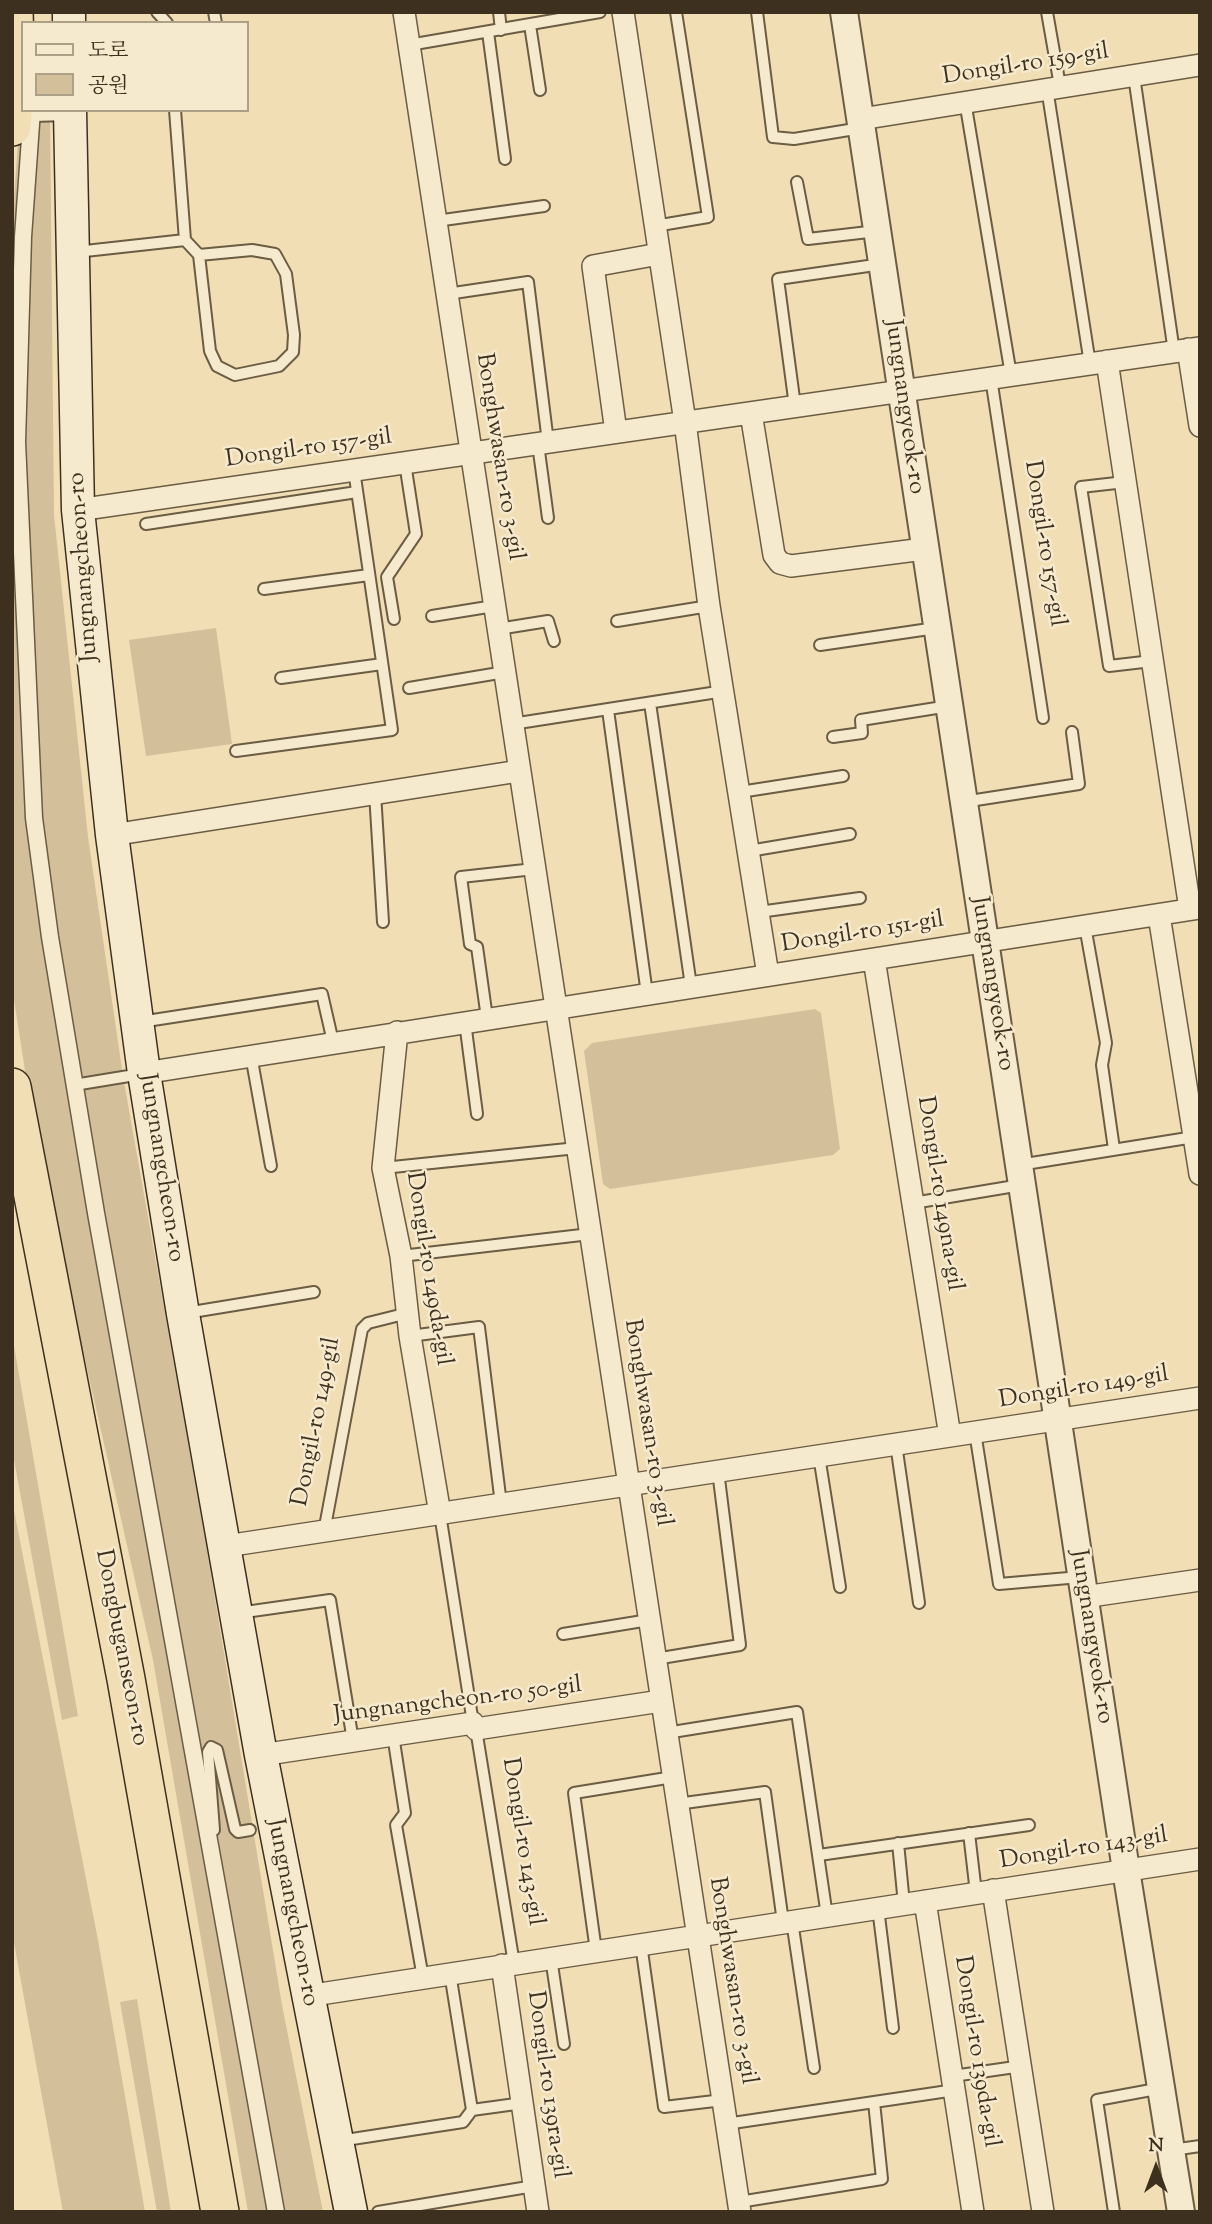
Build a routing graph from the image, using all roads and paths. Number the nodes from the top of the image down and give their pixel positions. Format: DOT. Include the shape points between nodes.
graph roads {
  1 [pos="14,12"];
  2 [pos="404,12"];
  3 [pos="499,12"];
  4 [pos="600,12"];
  5 [pos="623,12"];
  6 [pos="676,12"];
  7 [pos="757,12"];
  8 [pos="844,12"];
  9 [pos="1047,12"];
  10 [pos="530,25"];
  11 [pos="501,30"];
  12 [pos="488,32"];
  13 [pos="409,45"];
  14 [pos="1200,65"];
  15 [pos="1134,76"];
  16 [pos="1053,87"];
  17 [pos="540,90"];
  18 [pos="21,95"];
  19 [pos="965,101"];
  20 [pos="176,112"];
  21 [pos="70,113"];
  22 [pos="26,118"];
  23 [pos="862,123"];
  24 [pos="505,159"];
  25 [pos="797,182"];
  26 [pos="544,206"];
  27 [pos="436,221"];
  28 [pos="655,226"];
  29 [pos="877,231"];
  30 [pos="185,240"];
  31 [pos="73,252"];
  32 [pos="659,254"];
  33 [pos="199,255"];
  34 [pos="882,264"];
  35 [pos="447,293"];
  36 [pos="1187,350"];
  37 [pos="1099,362"];
  38 [pos="1001,377"];
  39 [pos="902,391"];
  40 [pos="795,407"];
  41 [pos="751,413"];
  42 [pos="685,422"];
  43 [pos="1200,426"];
  44 [pos="616,432"];
  45 [pos="543,443"];
  46 [pos="471,453"];
  47 [pos="405,463"];
  48 [pos="354,470"];
  49 [pos="1125,482"];
  50 [pos="357,492"];
  51 [pos="78,510"];
  52 [pos="548,517"];
  53 [pos="146,524"];
  54 [pos="924,549"];
  55 [pos="369,575"];
  56 [pos="264,589"];
  57 [pos="494,606"];
  58 [pos="709,606"];
  59 [pos="432,616"];
  60 [pos="394,620"];
  61 [pos="617,621"];
  62 [pos="936,628"];
  63 [pos="498,629"];
  64 [pos="554,641"];
  65 [pos="820,645"];
  66 [pos="1152,661"];
  67 [pos="382,664"];
  68 [pos="505,672"];
  69 [pos="281,678"];
  70 [pos="409,688"];
  71 [pos="724,691"];
  72 [pos="650,703"];
  73 [pos="949,706"];
  74 [pos="608,710"];
  75 [pos="1043,718"];
  76 [pos="512,724"];
  77 [pos="1072,732"];
  78 [pos="833,737"];
  79 [pos="236,751"];
  80 [pos="519,771"];
  81 [pos="844,776"];
  82 [pos="740,792"];
  83 [pos="375,793"];
  84 [pos="963,802"];
  85 [pos="850,834"];
  86 [pos="112,835"];
  87 [pos="749,851"];
  88 [pos="534,869"];
  89 [pos="860,898"];
  90 [pos="1195,909"];
  91 [pos="759,912"];
  92 [pos="1159,915"];
  93 [pos="383,922"];
  94 [pos="1085,926"];
  95 [pos="984,941"];
  96 [pos="874,959"];
  97 [pos="768,975"];
  98 [pos="691,986"];
  99 [pos="647,993"];
  100 [pos="556,1008"];
  101 [pos="487,1018"];
  102 [pos="138,1022"];
  103 [pos="464,1022"];
  104 [pos="397,1032"];
  105 [pos="333,1042"];
  106 [pos="251,1055"];
  107 [pos="144,1073"];
  108 [pos="74,1085"];
  109 [pos="12,1087"];
  110 [pos="477,1114"];
  111 [pos="1195,1125"];
  112 [pos="577,1148"];
  113 [pos="1114,1149"];
  114 [pos="271,1166"];
  115 [pos="383,1168"];
  116 [pos="1200,1174"];
  117 [pos="1020,1175"];
  118 [pos="913,1203"];
  119 [pos="590,1234"];
  120 [pos="401,1256"];
  121 [pos="314,1292"];
  122 [pos="408,1313"];
  123 [pos="183,1314"];
  124 [pos="410,1336"];
  125 [pos="1200,1398"];
  126 [pos="1058,1420"];
  127 [pos="975,1432"];
  128 [pos="950,1436"];
  129 [pos="896,1444"];
  130 [pos="819,1456"];
  131 [pos="718,1472"];
  132 [pos="629,1485"];
  133 [pos="502,1504"];
  134 [pos="440,1514"];
  135 [pos="324,1532"];
  136 [pos="226,1546"];
  137 [pos="1200,1580"];
  138 [pos="840,1587"];
  139 [pos="1083,1587"];
  140 [pos="919,1603"];
  141 [pos="238,1614"];
  142 [pos="649,1620"];
  143 [pos="563,1634"];
  144 [pos="655,1659"];
  145 [pos="662,1701"];
  146 [pos="475,1726"];
  147 [pos="666,1732"];
  148 [pos="393,1735"];
  149 [pos="353,1741"];
  150 [pos="261,1755"];
  151 [pos="673,1777"];
  152 [pos="677,1804"];
  153 [pos="1029,1825"];
  154 [pos="250,1830"];
  155 [pos="969,1833"];
  156 [pos="207,1840"];
  157 [pos="898,1843"];
  158 [pos="819,1855"];
  159 [pos="1200,1858"];
  160 [pos="1126,1870"];
  161 [pos="984,1891"];
  162 [pos="915,1902"];
  163 [pos="878,1908"];
  164 [pos="827,1916"];
  165 [pos="788,1922"];
  166 [pos="697,1936"];
  167 [pos="641,1944"];
  168 [pos="596,1951"];
  169 [pos="551,1958"];
  170 [pos="508,1964"];
  171 [pos="450,1973"];
  172 [pos="423,1978"];
  173 [pos="307,1996"];
  174 [pos="893,2028"];
  175 [pos="564,2044"];
  176 [pos="1022,2066"];
  177 [pos="814,2068"];
  178 [pos="954,2083"];
  179 [pos="1162,2088"];
  180 [pos="723,2099"];
  181 [pos="874,2102"];
  182 [pos="523,2103"];
  183 [pos="472,2109"];
  184 [pos="726,2124"];
  185 [pos="335,2141"];
  186 [pos="1200,2146"];
  187 [pos="1172,2150"];
  188 [pos="534,2186"];
  189 [pos="739,2207"];
  190 [pos="220,2212"];
  191 [pos="276,2212"];
  192 [pos="351,2212"];
  193 [pos="378,2212"];
  194 [pos="538,2212"];
  195 [pos="972,2212"];
  196 [pos="1043,2212"];
  197 [pos="1114,2212"];
  198 [pos="1181,2212"];
  1 -- 18 [label="highway"];
  2 -- 13 [label="street, Bonghwasan-ro 3-gil"];
  3 -- 11 [label="lane"];
  4 -- 10 [label="lane"];
  5 -- 28 [label="street"];
  6 -- 28 [label="lane" via="708,217"];
  7 -- 23 [label="lane" via="773,137 794,139"];
  8 -- 23 [label="street, Jungnangyeok-ro"];
  9 -- 16 [label="lane"];
  10 -- 11 [label="lane"];
  10 -- 17 [label="lane"];
  11 -- 12 [label="lane"];
  12 -- 13 [label="lane"];
  12 -- 24 [label="lane"];
  13 -- 27 [label="street, Bonghwasan-ro 3-gil"];
  14 -- 15 [label="street, Dongil-ro 159-gil"];
  15 -- 16 [label="street, Dongil-ro 159-gil"];
  15 -- 36 [label="lane"];
  16 -- 19 [label="street, Dongil-ro 159-gil"];
  16 -- 37 [label="lane"];
  19 -- 23 [label="street, Dongil-ro 159-gil"];
  19 -- 38 [label="lane, Dongil-ro 157-gil"];
  20 -- 30 [label="lane"];
  21 -- 22 [label="lane"];
  21 -- 31 [label="main road, Jungnangcheon-ro"];
  22 -- 108 [label="street" via="18,505 34,818"];
  23 -- 29 [label="street, Jungnangyeok-ro"];
  25 -- 29 [label="lane" via="808,239"];
  26 -- 27 [label="lane"];
  27 -- 35 [label="street, Bonghwasan-ro 3-gil"];
  28 -- 32 [label="street"];
  29 -- 34 [label="street, Jungnangyeok-ro"];
  30 -- 31 [label="lane"];
  30 -- 33 [label="lane"];
  31 -- 51 [label="main road, Jungnangcheon-ro"];
  32 -- 42 [label="street"];
  32 -- 44 [label="street" via="593,266"];
  33 -- 33 [label="lane" via="252,250 275,254 286,274 294,335 292,352 279,366 235,375 216,366 210,351"];
  34 -- 39 [label="street, Jungnangyeok-ro"];
  34 -- 40 [label="lane" via="778,279"];
  35 -- 45 [label="lane" via="528,282"];
  35 -- 46 [label="street, Bonghwasan-ro 3-gil"];
  36 -- 37 [label="street, Dongil-ro 157-gil"];
  36 -- 43 [label="street"];
  37 -- 38 [label="street, Dongil-ro 157-gil"];
  37 -- 49 [label="street"];
  38 -- 39 [label="street, Dongil-ro 157-gil"];
  38 -- 75 [label="lane, Dongil-ro 157-gil"];
  39 -- 40 [label="street, Dongil-ro 157-gil"];
  39 -- 54 [label="street, Jungnangyeok-ro"];
  40 -- 41 [label="street, Dongil-ro 157-gil"];
  41 -- 42 [label="street, Dongil-ro 157-gil"];
  41 -- 54 [label="street" via="774,555 780,563 791,566"];
  42 -- 44 [label="street, Dongil-ro 157-gil"];
  42 -- 58 [label="street"];
  44 -- 45 [label="street, Dongil-ro 157-gil"];
  45 -- 46 [label="street, Dongil-ro 157-gil"];
  45 -- 52 [label="lane"];
  46 -- 47 [label="street, Dongil-ro 157-gil"];
  46 -- 57 [label="street, Bonghwasan-ro 3-gil"];
  47 -- 48 [label="street, Dongil-ro 157-gil"];
  47 -- 60 [label="lane" via="416,534 387,577"];
  48 -- 50 [label="lane"];
  48 -- 51 [label="street, Dongil-ro 157-gil"];
  49 -- 66 [label="street"];
  49 -- 66 [label="lane" via="1081,487 1109,666"];
  50 -- 53 [label="lane"];
  50 -- 55 [label="lane"];
  51 -- 86 [label="main road, Jungnangcheon-ro"];
  54 -- 62 [label="street, Jungnangyeok-ro"];
  55 -- 56 [label="lane"];
  55 -- 67 [label="lane"];
  57 -- 59 [label="lane"];
  57 -- 63 [label="street, Bonghwasan-ro 3-gil"];
  58 -- 61 [label="lane"];
  58 -- 71 [label="street"];
  62 -- 65 [label="lane"];
  62 -- 73 [label="street, Jungnangyeok-ro"];
  63 -- 64 [label="lane" via="548,621"];
  63 -- 68 [label="street, Bonghwasan-ro 3-gil"];
  66 -- 90 [label="street"];
  67 -- 69 [label="lane"];
  67 -- 79 [label="lane" via="392,730"];
  68 -- 70 [label="lane"];
  68 -- 76 [label="street, Bonghwasan-ro 3-gil"];
  71 -- 72 [label="lane"];
  71 -- 82 [label="street"];
  72 -- 74 [label="lane"];
  72 -- 98 [label="lane"];
  73 -- 78 [label="lane" via="861,720 862,733"];
  73 -- 84 [label="street, Jungnangyeok-ro"];
  74 -- 76 [label="lane"];
  74 -- 99 [label="lane"];
  76 -- 80 [label="street, Bonghwasan-ro 3-gil"];
  77 -- 84 [label="lane" via="1079,784"];
  80 -- 83 [label="street"];
  80 -- 88 [label="street, Bonghwasan-ro 3-gil"];
  81 -- 82 [label="lane"];
  82 -- 87 [label="street"];
  83 -- 86 [label="street"];
  83 -- 93 [label="lane"];
  84 -- 95 [label="street, Jungnangyeok-ro"];
  85 -- 87 [label="lane"];
  86 -- 102 [label="main road, Jungnangcheon-ro"];
  87 -- 91 [label="street"];
  88 -- 100 [label="street, Bonghwasan-ro 3-gil"];
  88 -- 101 [label="lane" via="461,877"];
  89 -- 91 [label="lane"];
  90 -- 92 [label="street, Dongil-ro 151-gil"];
  91 -- 97 [label="street"];
  92 -- 94 [label="street, Dongil-ro 151-gil"];
  92 -- 111 [label="street"];
  94 -- 95 [label="street, Dongil-ro 151-gil"];
  94 -- 113 [label="lane" via="1106,1043 1101,1065"];
  95 -- 96 [label="street, Dongil-ro 151-gil"];
  95 -- 117 [label="street, Jungnangyeok-ro"];
  96 -- 97 [label="street, Dongil-ro 151-gil"];
  96 -- 118 [label="street, Dongil-ro 149na-gil"];
  97 -- 98 [label="street, Dongil-ro 151-gil"];
  98 -- 99 [label="street, Dongil-ro 151-gil"];
  99 -- 100 [label="street, Dongil-ro 151-gil"];
  100 -- 101 [label="street, Dongil-ro 151-gil"];
  100 -- 112 [label="street, Bonghwasan-ro 3-gil"];
  101 -- 103 [label="street, Dongil-ro 151-gil"];
  102 -- 105 [label="lane" via="322,994"];
  102 -- 107 [label="main road, Jungnangcheon-ro"];
  103 -- 104 [label="street, Dongil-ro 151-gil"];
  103 -- 110 [label="lane"];
  104 -- 105 [label="street, Dongil-ro 151-gil"];
  104 -- 115 [label="street, Dongil-ro 149da-gil"];
  105 -- 106 [label="street, Dongil-ro 151-gil"];
  106 -- 107 [label="street, Dongil-ro 151-gil"];
  106 -- 114 [label="lane"];
  107 -- 108 [label="lane"];
  107 -- 123 [label="main road, Jungnangcheon-ro"];
  108 -- 156 [label="street"];
  109 -- 190 [label="highway, Dongbuganseon-ro" via="126,1679"];
  111 -- 113 [label="lane"];
  111 -- 116 [label="street"];
  112 -- 115 [label="lane"];
  112 -- 119 [label="street, Bonghwasan-ro 3-gil"];
  113 -- 117 [label="lane"];
  115 -- 120 [label="street, Dongil-ro 149da-gil"];
  117 -- 118 [label="lane"];
  117 -- 126 [label="street, Jungnangyeok-ro"];
  118 -- 128 [label="street, Dongil-ro 149na-gil"];
  119 -- 120 [label="lane"];
  119 -- 132 [label="street, Bonghwasan-ro 3-gil"];
  120 -- 122 [label="street, Dongil-ro 149da-gil"];
  121 -- 123 [label="lane"];
  122 -- 124 [label="street, Dongil-ro 149da-gil"];
  122 -- 135 [label="lane, Dongil-ro 149-gil" via="368,1323 362,1329"];
  123 -- 136 [label="main road, Jungnangcheon-ro"];
  124 -- 133 [label="lane" via="479,1327"];
  124 -- 134 [label="street, Dongil-ro 149da-gil"];
  125 -- 126 [label="street, Dongil-ro 149-gil"];
  126 -- 127 [label="street, Dongil-ro 149-gil"];
  126 -- 139 [label="street, Jungnangyeok-ro"];
  127 -- 128 [label="street, Dongil-ro 149-gil"];
  127 -- 139 [label="lane, Dongil-ro 149-gil" via="999,1584"];
  128 -- 129 [label="street, Dongil-ro 149-gil"];
  129 -- 130 [label="street, Dongil-ro 149-gil"];
  129 -- 140 [label="lane"];
  130 -- 131 [label="street, Dongil-ro 149-gil"];
  130 -- 138 [label="lane"];
  131 -- 132 [label="street, Dongil-ro 149-gil"];
  131 -- 144 [label="lane" via="740,1645"];
  132 -- 133 [label="street, Dongil-ro 149-gil"];
  132 -- 142 [label="street, Bonghwasan-ro 3-gil"];
  133 -- 134 [label="street, Dongil-ro 149-gil"];
  134 -- 135 [label="street, Dongil-ro 149-gil"];
  134 -- 146 [label="lane"];
  135 -- 136 [label="street, Dongil-ro 149-gil"];
  136 -- 141 [label="main road, Jungnangcheon-ro"];
  137 -- 139 [label="street"];
  139 -- 160 [label="street, Jungnangyeok-ro"];
  141 -- 149 [label="lane" via="330,1600"];
  141 -- 150 [label="main road, Jungnangcheon-ro"];
  142 -- 143 [label="lane"];
  142 -- 144 [label="street, Bonghwasan-ro 3-gil"];
  144 -- 145 [label="street, Bonghwasan-ro 3-gil"];
  145 -- 146 [label="street, Jungnangcheon-ro 50-gil"];
  145 -- 147 [label="street, Bonghwasan-ro 3-gil"];
  146 -- 148 [label="street, Jungnangcheon-ro 50-gil"];
  146 -- 170 [label="lane, Dongil-ro 143-gil"];
  147 -- 151 [label="street, Bonghwasan-ro 3-gil"];
  147 -- 158 [label="lane" via="797,1712"];
  148 -- 149 [label="street, Jungnangcheon-ro 50-gil"];
  148 -- 172 [label="lane" via="405,1813 397,1825"];
  149 -- 150 [label="street, Jungnangcheon-ro 50-gil"];
  150 -- 173 [label="main road, Jungnangcheon-ro"];
  151 -- 152 [label="street, Bonghwasan-ro 3-gil"];
  151 -- 168 [label="lane" via="574,1793"];
  152 -- 165 [label="lane" via="765,1792"];
  152 -- 166 [label="street, Bonghwasan-ro 3-gil"];
  153 -- 155 [label="lane, Dongil-ro 143-gil"];
  154 -- 156 [label="lane" via="235,1829 217,1750 211,1747 214,1833"];
  155 -- 157 [label="lane, Dongil-ro 143-gil"];
  155 -- 161 [label="lane, Dongil-ro 143-gil"];
  156 -- 191 [label="street"];
  157 -- 158 [label="lane, Dongil-ro 143-gil"];
  157 -- 162 [label="lane"];
  158 -- 164 [label="lane"];
  159 -- 160 [label="street, Dongil-ro 143-gil"];
  160 -- 161 [label="street, Dongil-ro 143-gil"];
  160 -- 179 [label="street, Jungnangyeok-ro"];
  161 -- 162 [label="street, Dongil-ro 143-gil"];
  161 -- 176 [label="street"];
  162 -- 163 [label="street, Dongil-ro 143-gil"];
  162 -- 178 [label="street, Dongil-ro 139da-gil"];
  163 -- 164 [label="street, Dongil-ro 143-gil"];
  163 -- 174 [label="lane"];
  164 -- 165 [label="street, Dongil-ro 143-gil"];
  165 -- 166 [label="street, Dongil-ro 143-gil"];
  165 -- 177 [label="lane"];
  166 -- 167 [label="street, Dongil-ro 143-gil"];
  166 -- 180 [label="street, Bonghwasan-ro 3-gil"];
  167 -- 168 [label="street, Dongil-ro 143-gil"];
  167 -- 180 [label="lane" via="664,2107"];
  168 -- 169 [label="street, Dongil-ro 143-gil"];
  169 -- 170 [label="street, Dongil-ro 143-gil"];
  169 -- 175 [label="lane, Dongil-ro 143-gil"];
  170 -- 171 [label="street, Dongil-ro 143-gil"];
  170 -- 182 [label="street, Dongil-ro 139ra-gil"];
  171 -- 172 [label="street, Dongil-ro 143-gil"];
  171 -- 183 [label="lane"];
  172 -- 173 [label="street, Dongil-ro 143-gil"];
  173 -- 185 [label="main road, Jungnangcheon-ro"];
  176 -- 178 [label="lane, Bonghwasan-ro 3-gil"];
  176 -- 196 [label="street"];
  178 -- 181 [label="lane, Bonghwasan-ro 3-gil"];
  178 -- 195 [label="street, Dongil-ro 139da-gil"];
  179 -- 187 [label="street, Jungnangyeok-ro"];
  179 -- 197 [label="lane" via="1097,2101"];
  180 -- 184 [label="street, Bonghwasan-ro 3-gil"];
  181 -- 184 [label="lane, Bonghwasan-ro 3-gil"];
  181 -- 189 [label="lane, Bonghwasan-ro 3-gil" via="882,2179"];
  182 -- 183 [label="lane"];
  182 -- 188 [label="street, Dongil-ro 139ra-gil"];
  183 -- 185 [label="lane" via="463,2122"];
  184 -- 189 [label="street, Bonghwasan-ro 3-gil"];
  185 -- 192 [label="main road, Jungnangcheon-ro"];
  186 -- 187 [label="lane"];
  187 -- 198 [label="street, Jungnangyeok-ro"];
  188 -- 193 [label="lane"];
  188 -- 194 [label="street, Dongil-ro 139ra-gil"];
}
